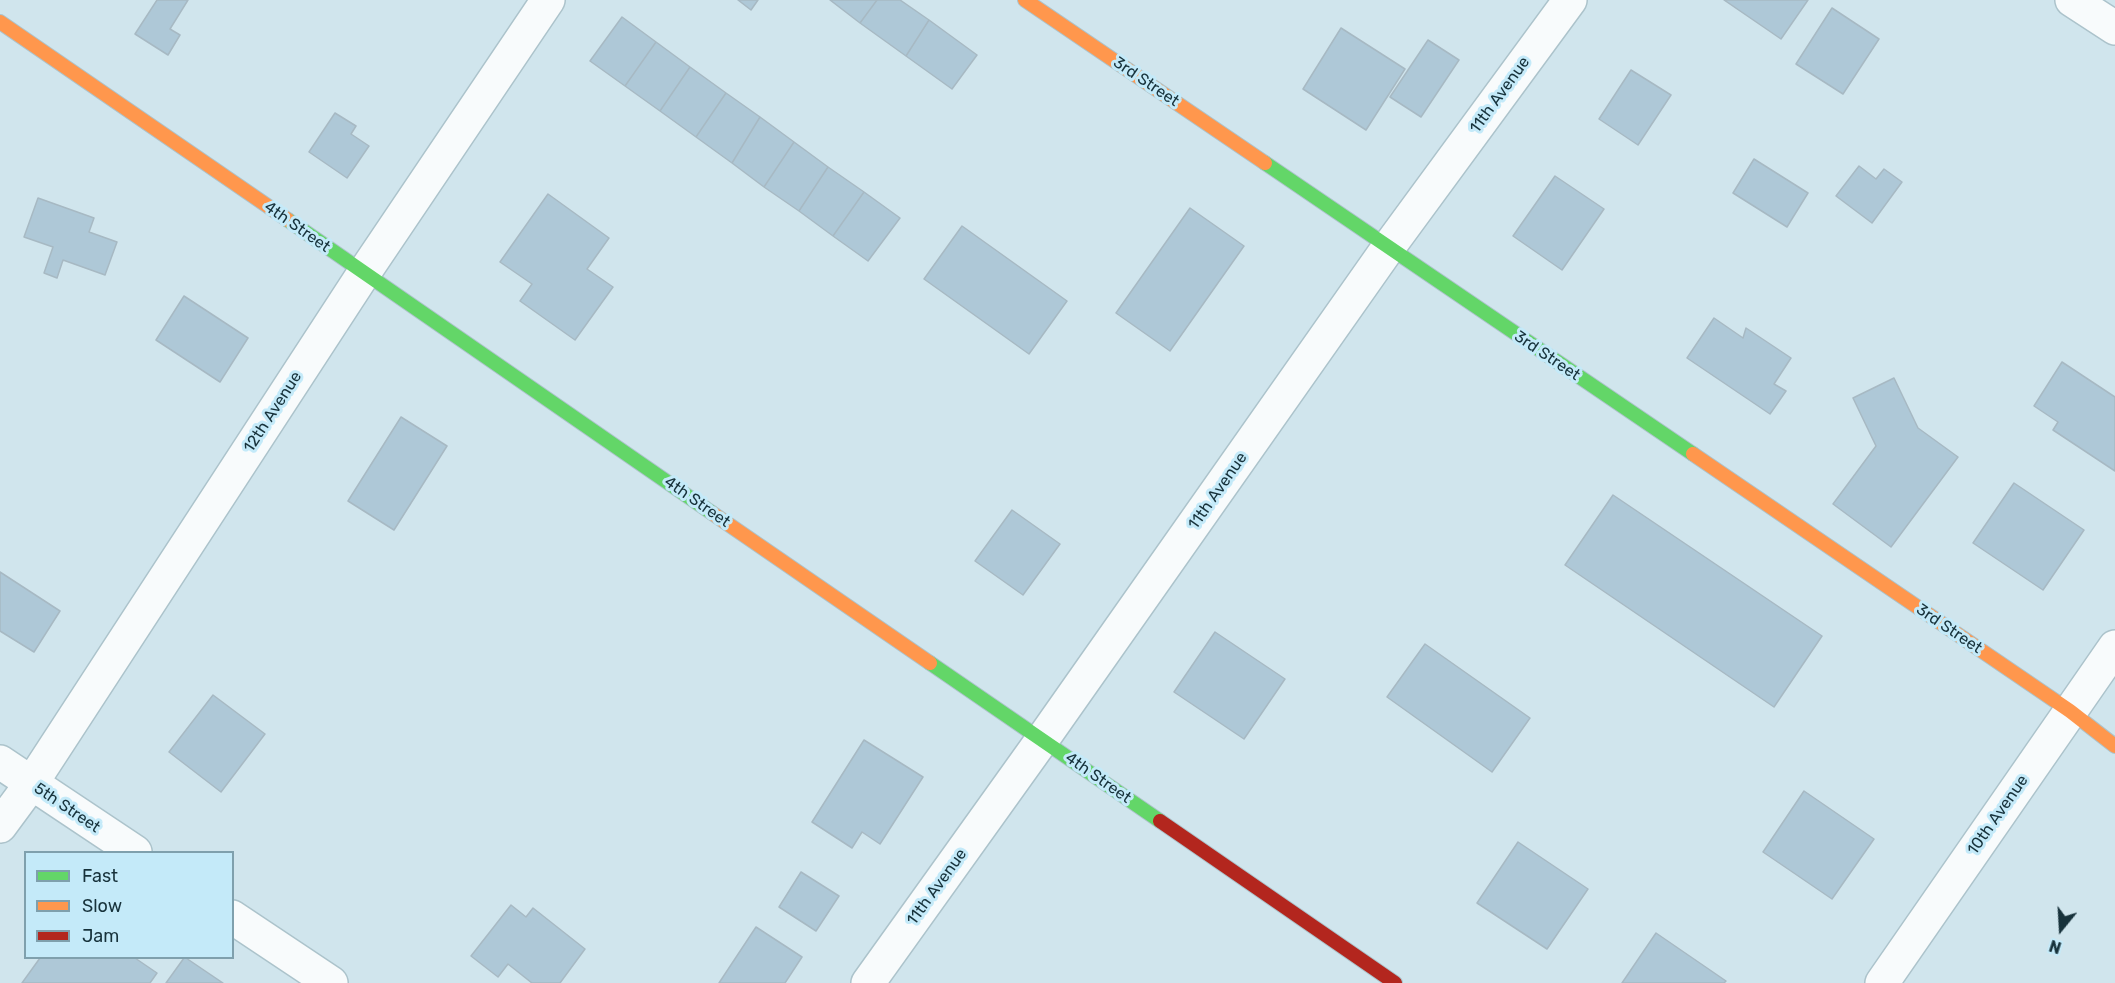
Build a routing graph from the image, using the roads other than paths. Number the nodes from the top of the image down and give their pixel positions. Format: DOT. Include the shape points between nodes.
graph roads {
  1 [pos="548,0"];
  2 [pos="1025,0"];
  3 [pos="1570,0"];
  4 [pos="2072,0"];
  5 [pos="0,22"];
  6 [pos="2115,28"];
  7 [pos="1388,248"];
  8 [pos="364,273"];
  9 [pos="2115,647"];
  10 [pos="2070,711"];
  11 [pos="1042,740"];
  12 [pos="2115,746"];
  13 [pos="0,762"];
  14 [pos="31,784"];
  15 [pos="0,826"];
  16 [pos="133,851"];
  17 [pos="234,919"];
  18 [pos="331,983"];
  19 [pos="868,983"];
  20 [pos="1395,983"];
  21 [pos="1882,983"];
  1 -- 8 [label="street, 12th Avenue"];
  2 -- 7 [label="street, 3rd Street"];
  3 -- 7 [label="street, 11th Avenue"];
  4 -- 6 [label="street"];
  5 -- 8 [label="street, 4th Street"];
  7 -- 10 [label="street, 3rd Street"];
  7 -- 11 [label="street, 11th Avenue"];
  8 -- 11 [label="street, 4th Street"];
  8 -- 14 [label="street, 12th Avenue"];
  9 -- 10 [label="street, 10th Avenue"];
  10 -- 12 [label="street, 3rd Street"];
  10 -- 21 [label="street, 10th Avenue"];
  11 -- 19 [label="street, 11th Avenue"];
  11 -- 20 [label="street, 4th Street"];
  13 -- 14 [label="street, 5th Street"];
  14 -- 15 [label="street, 12th Avenue"];
  14 -- 16 [label="street, 5th Street"];
  17 -- 18 [label="street"];
}
